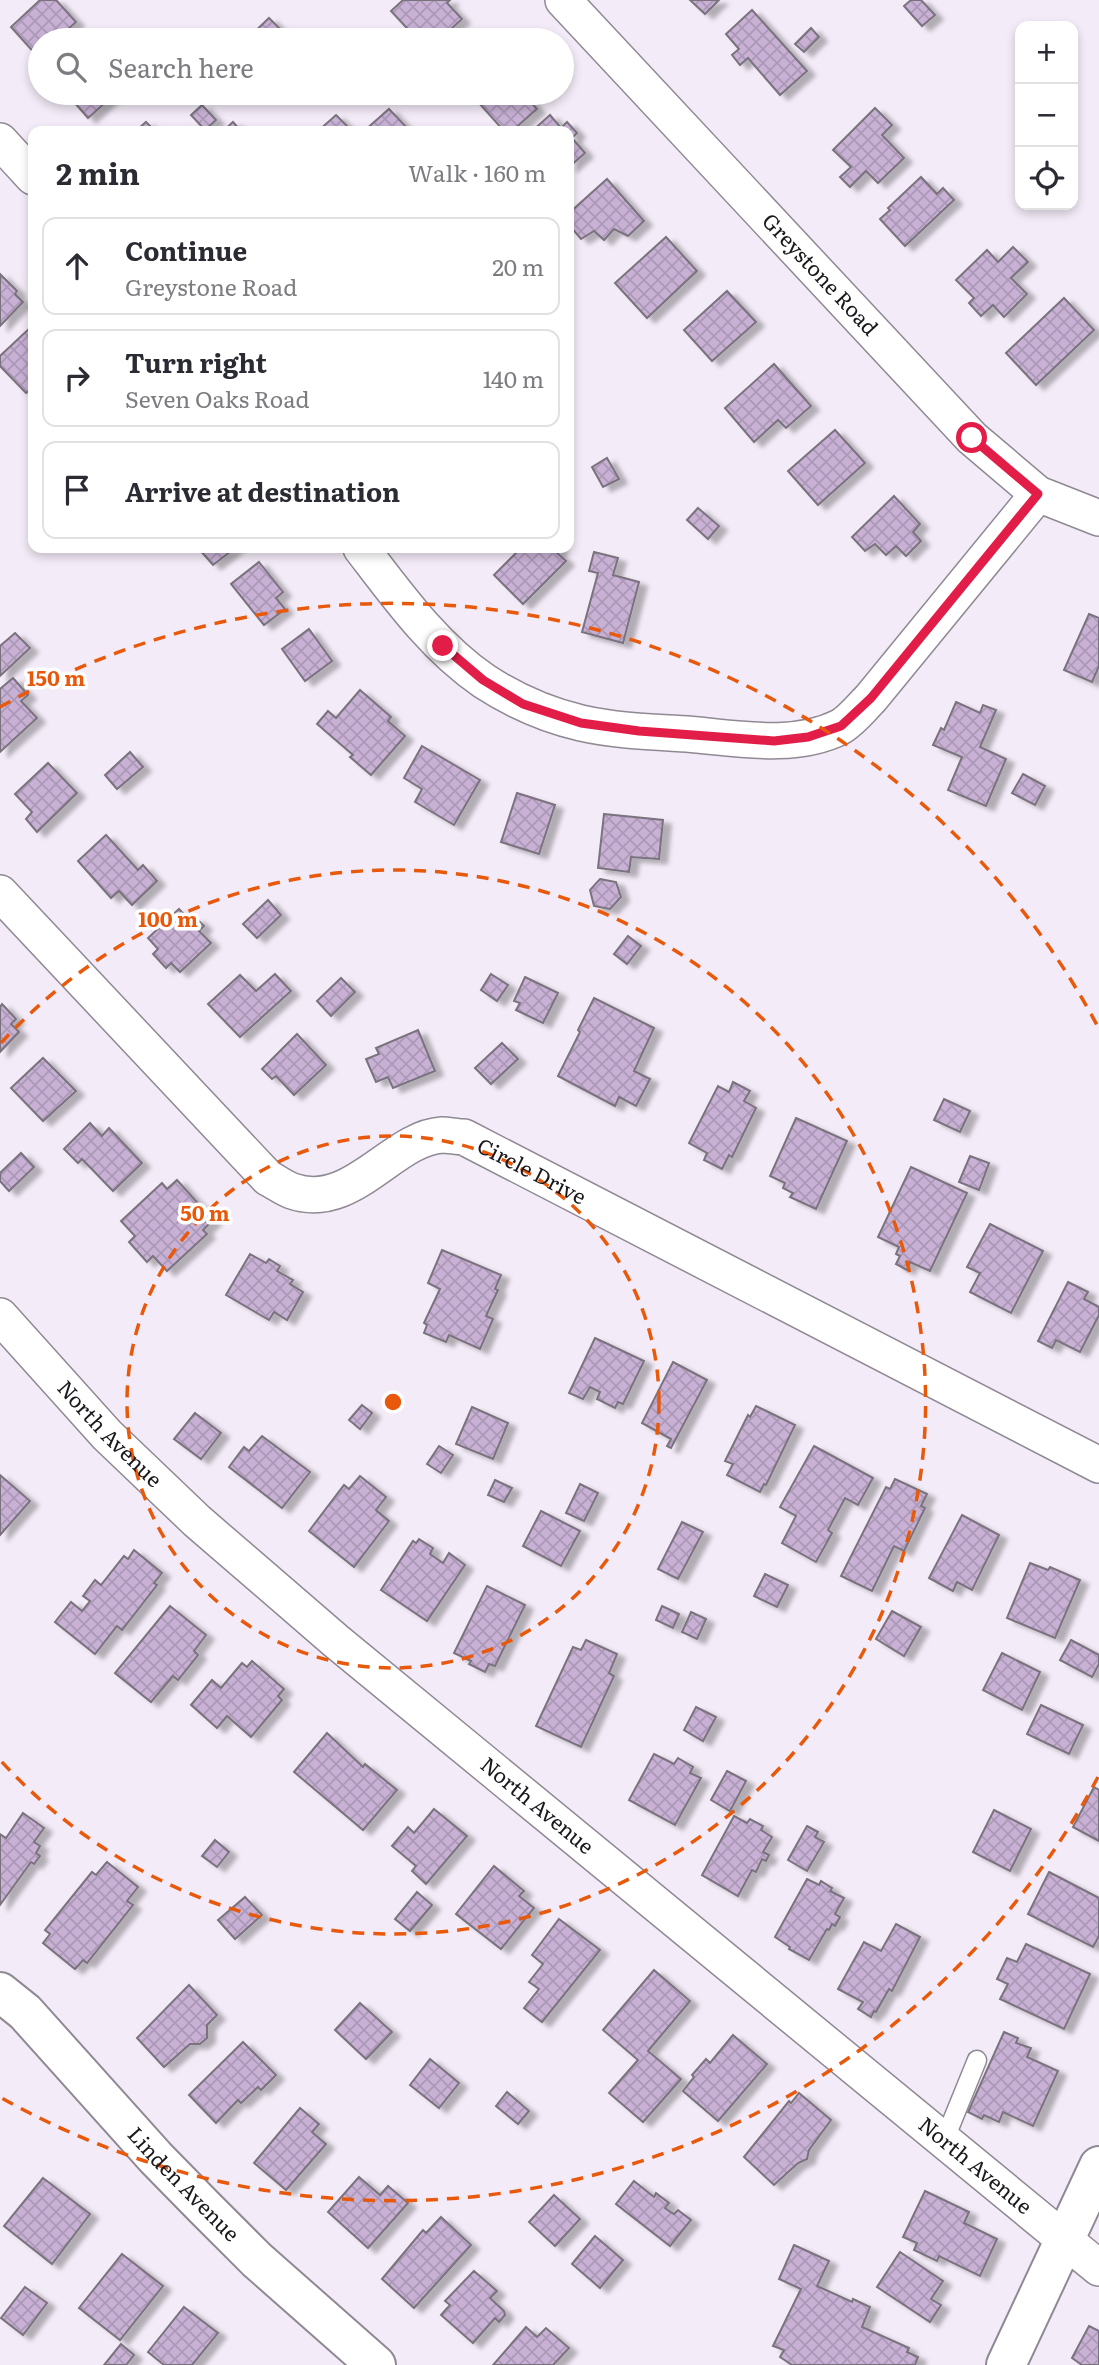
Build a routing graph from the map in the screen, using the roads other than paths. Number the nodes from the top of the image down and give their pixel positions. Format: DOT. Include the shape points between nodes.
graph roads {
  1 [pos="563,0"];
  2 [pos="0,141"];
  3 [pos="28,172"];
  4 [pos="1038,494"];
  5 [pos="1099,518"];
  6 [pos="365,553"];
  7 [pos="0,893"];
  8 [pos="0,1316"];
  9 [pos="1099,1465"];
  10 [pos="0,1992"];
  11 [pos="977,2060"];
  12 [pos="944,2141"];
  13 [pos="1099,2166"];
  14 [pos="1066,2241"];
  15 [pos="1099,2268"];
  16 [pos="376,2365"];
  17 [pos="1006,2365"];
  1 -- 4 [label="street, Greystone Road" via="972,438"];
  2 -- 3 [label="street"];
  4 -- 5 [label="street, Greystone Road"];
  4 -- 6 [label="street" via="871,698 841,726 808,737 774,741 581,723 523,704 483,680 443,646"];
  7 -- 9 [label="street, Circle Drive" via="268,1178 293,1191 317,1194 347,1188 417,1143 441,1135 464,1137"];
  8 -- 12 [label="street, North Avenue" via="107,1434 207,1530"];
  10 -- 16 [label="street, Linden Avenue" via="25,2012 156,2158 239,2242"];
  11 -- 12 [label="lane"];
  12 -- 14 [label="street, North Avenue"];
  13 -- 14 [label="street"];
  14 -- 15 [label="street, North Avenue"];
  14 -- 17 [label="street"];
}
